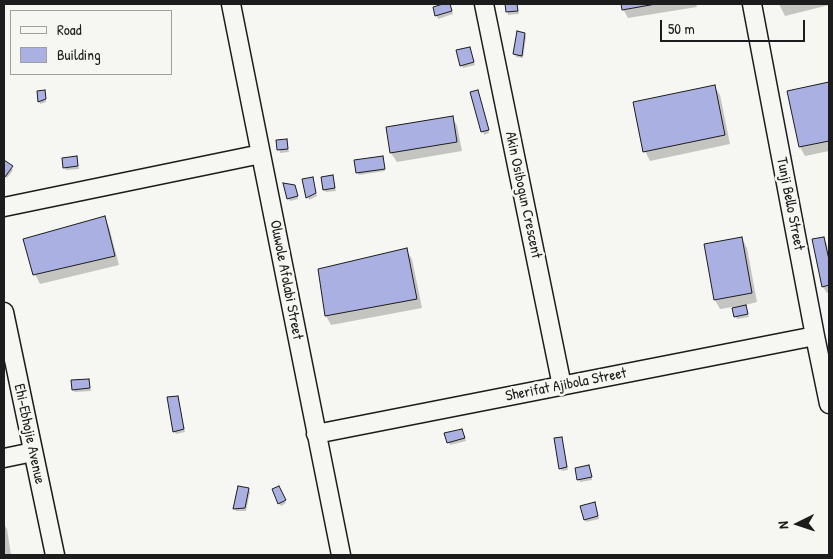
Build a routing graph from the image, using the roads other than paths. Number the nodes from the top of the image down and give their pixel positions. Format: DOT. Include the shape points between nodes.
graph roads {
  1 [pos="231,4"];
  2 [pos="484,4"];
  3 [pos="752,4"];
  4 [pos="261,154"];
  5 [pos="4,207"];
  6 [pos="4,312"];
  7 [pos="814,336"];
  8 [pos="562,386"];
  9 [pos="829,404"];
  10 [pos="316,434"];
  11 [pos="33,452"];
  12 [pos="4,458"];
  13 [pos="55,555"];
  14 [pos="340,555"];
  1 -- 4 [label="street, Oluwole Afolabi Street"];
  2 -- 8 [label="street, Akin Osibogun Crescent"];
  3 -- 7 [label="street, Tunji Bello Street"];
  4 -- 5 [label="street"];
  4 -- 10 [label="street, Oluwole Afolabi Street"];
  6 -- 11 [label="street, Ehi-Ebhojie Avenue"];
  7 -- 8 [label="street, Sherifat Ajibola Street"];
  7 -- 9 [label="street, Tunji Bello Street"];
  8 -- 10 [label="street, Sherifat Ajibola Street"];
  10 -- 14 [label="street, Oluwole Afolabi Street"];
  11 -- 12 [label="street"];
  11 -- 13 [label="street, Ehi-Ebhojie Avenue"];
}
